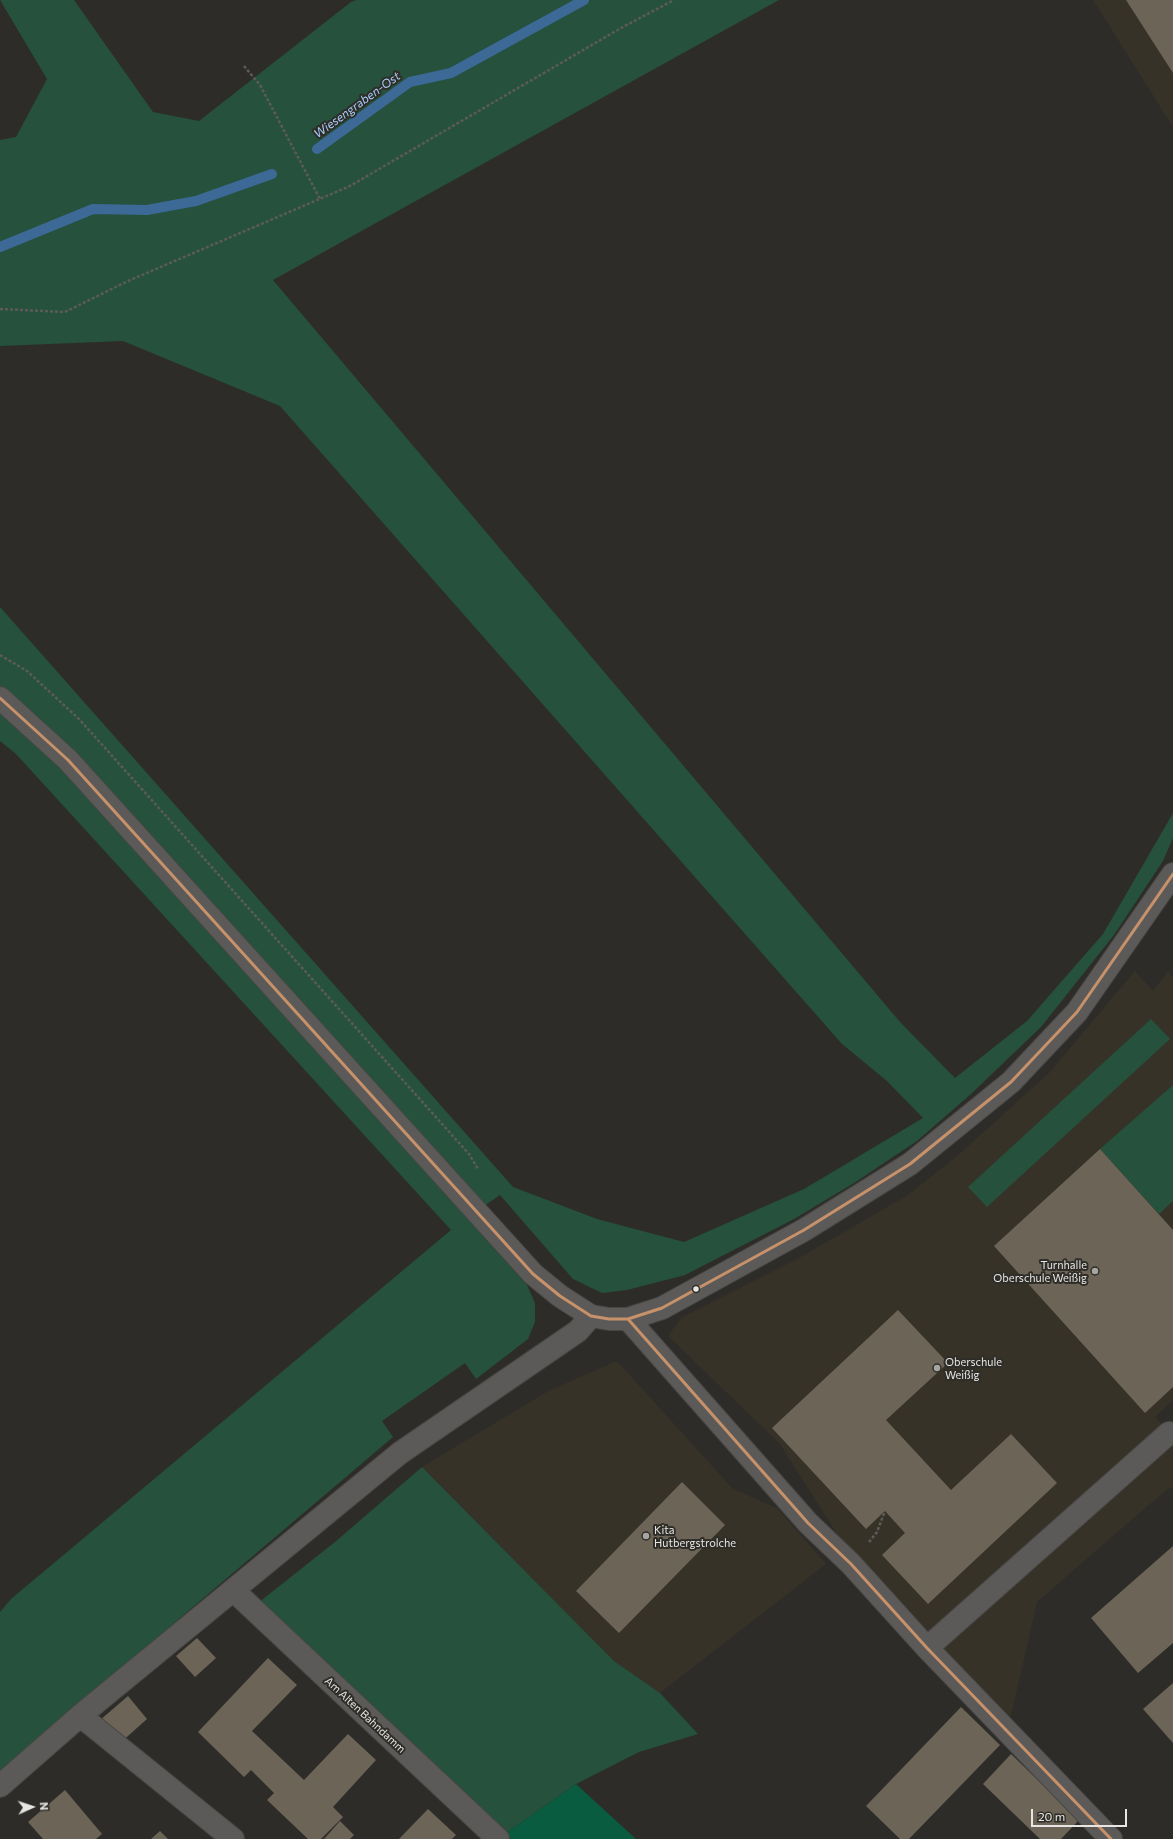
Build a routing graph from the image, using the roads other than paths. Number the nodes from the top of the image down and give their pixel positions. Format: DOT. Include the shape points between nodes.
graph roads {
  1 [pos="0,698"];
  2 [pos="1173,874"];
  3 [pos="591,1316"];
  4 [pos="628,1319"];
  5 [pos="1169,1432"];
  6 [pos="233,1590"];
  7 [pos="927,1648"];
  8 [pos="81,1714"];
  9 [pos="0,1786"];
  10 [pos="233,1839"];
  11 [pos="498,1839"];
  12 [pos="1111,1839"];
  1 -- 3 [label="street" via="68,760 533,1274"];
  2 -- 4 [label="street" via="1077,1012 1011,1082 910,1164 797,1234 662,1308"];
  3 -- 4 [label="street" via="609,1320"];
  3 -- 6 [label="street" via="578,1331 400,1453"];
  4 -- 7 [label="street" via="808,1523 851,1564"];
  5 -- 7 [label="street"];
  6 -- 8 [label="street"];
  6 -- 11 [label="street, Am Alten Bahndamm"];
  7 -- 12 [label="street"];
  8 -- 9 [label="street"];
  8 -- 10 [label="street"];
}
